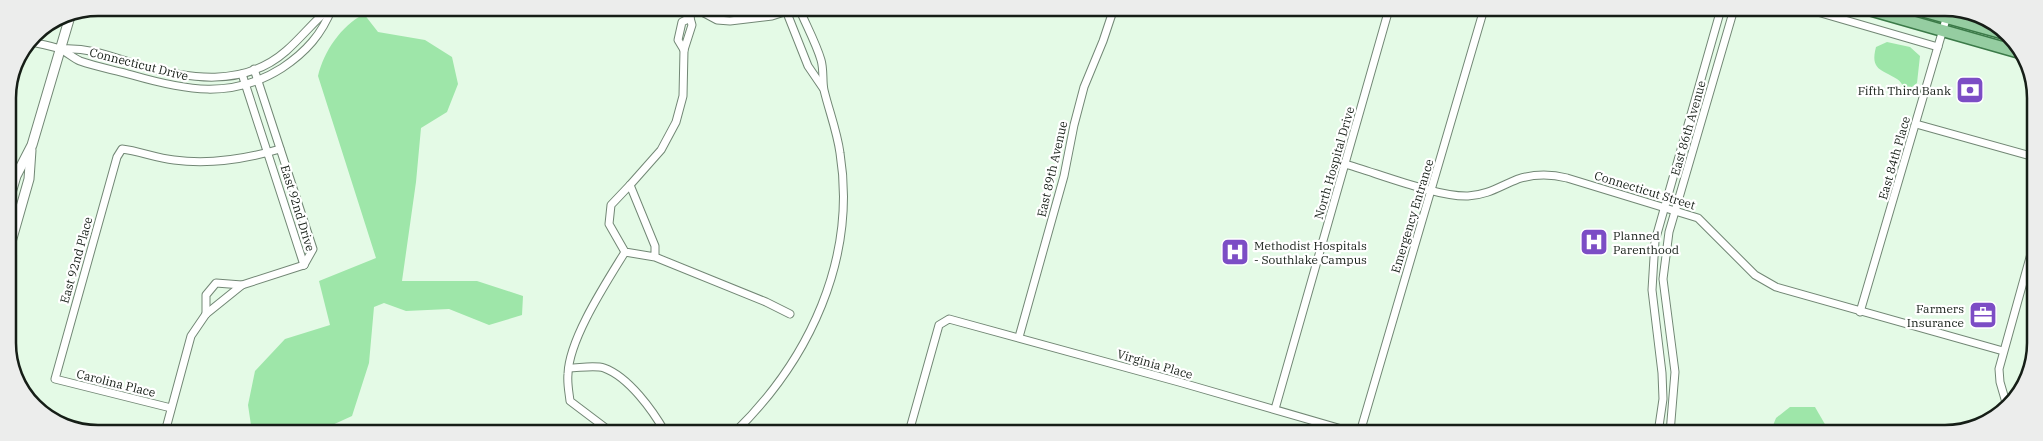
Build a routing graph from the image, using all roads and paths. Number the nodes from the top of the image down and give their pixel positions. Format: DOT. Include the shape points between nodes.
graph roads {
  1 [pos="321,16"];
  2 [pos="328,16"];
  3 [pos="690,16"];
  4 [pos="710,16"];
  5 [pos="766,16"];
  6 [pos="788,16"];
  7 [pos="801,16"];
  8 [pos="1111,16"];
  9 [pos="1387,16"];
  10 [pos="1482,16"];
  11 [pos="1719,16"];
  12 [pos="1732,16"];
  13 [pos="1831,16"];
  14 [pos="1891,16"];
  15 [pos="1947,16"];
  16 [pos="1965,19"];
  17 [pos="68,22"];
  18 [pos="1982,25"];
  19 [pos="1943,31"];
  20 [pos="37,44"];
  21 [pos="1938,47"];
  22 [pos="60,49"];
  23 [pos="2011,50"];
  24 [pos="254,69"];
  25 [pos="242,74"];
  26 [pos="257,80"];
  27 [pos="246,84"];
  28 [pos="824,88"];
  29 [pos="1916,124"];
  30 [pos="32,145"];
  31 [pos="280,149"];
  32 [pos="268,152"];
  33 [pos="2027,155"];
  34 [pos="1345,164"];
  35 [pos="16,176"];
  36 [pos="630,185"];
  37 [pos="1432,189"];
  38 [pos="1664,206"];
  39 [pos="1676,209"];
  40 [pos="16,224"];
  41 [pos="624,252"];
  42 [pos="654,257"];
  43 [pos="304,265"];
  44 [pos="2027,267"];
  45 [pos="242,285"];
  46 [pos="1860,312"];
  47 [pos="206,314"];
  48 [pos="790,314"];
  49 [pos="1019,337"];
  50 [pos="2002,351"];
  51 [pos="569,368"];
  52 [pos="55,379"];
  53 [pos="2005,398"];
  54 [pos="171,408"];
  55 [pos="1275,409"];
  56 [pos="166,425"];
  57 [pos="602,425"];
  58 [pos="661,425"];
  59 [pos="742,425"];
  60 [pos="911,425"];
  61 [pos="1329,425"];
  62 [pos="1362,425"];
  63 [pos="1659,425"];
  64 [pos="1671,425"];
  1 -- 24 [label="street, Connecticut Drive" via="285,52"];
  2 -- 26 [label="street, Connecticut Drive" via="324,28 309,47 271,75"];
  3 -- 36 [label="street" via="692,25 684,50 683,96 676,122 661,150"];
  4 -- 5 [label="street" via="730,21"];
  6 -- 28 [label="street" via="808,66"];
  7 -- 28 [label="street" via="821,61"];
  8 -- 49 [label="street, East 89th Avenue" via="1076,115 1064,176"];
  9 -- 34 [label="street, North Hospital Drive"];
  10 -- 37 [label="street, Emergency Entrance"];
  11 -- 38 [label="street, East 86th Avenue"];
  12 -- 39 [label="street, East 86th Avenue"];
  13 -- 21 [label="street"];
  14 -- 19 [label="main road"];
  15 -- 19 [label="street, East 84th Place"];
  16 -- 18 [label="main road"];
  17 -- 22 [label="street"];
  19 -- 21 [label="street, East 84th Place"];
  19 -- 23 [label="main road"];
  20 -- 22 [label="street, Connecticut Drive"];
  21 -- 29 [label="street, East 84th Place"];
  22 -- 25 [label="street, Connecticut Drive" via="81,47 163,72 201,78"];
  22 -- 27 [label="street, Connecticut Drive" via="78,60 178,88 217,90"];
  22 -- 30 [label="street"];
  24 -- 25 [label="street, Connecticut Drive"];
  24 -- 26 [label="street, East 92nd Drive"];
  25 -- 27 [label="street, East 92nd Drive"];
  26 -- 27 [label="street, Connecticut Drive"];
  26 -- 31 [label="street, East 92nd Drive"];
  27 -- 32 [label="street, East 92nd Drive"];
  28 -- 59 [label="street" via="841,155 842,220 837,260 826,299 810,335 761,407"];
  29 -- 33 [label="street"];
  29 -- 46 [label="street, East 84th Place"];
  30 -- 35 [label="street"];
  30 -- 40 [label="street" via="29,179"];
  31 -- 32 [label="street"];
  31 -- 43 [label="street, East 92nd Drive" via="314,249"];
  32 -- 43 [label="street, East 92nd Drive"];
  32 -- 52 [label="street, East 92nd Place" via="250,158 197,162 122,149 117,157"];
  34 -- 37 [label="street, Connecticut Street"];
  34 -- 55 [label="street, North Hospital Drive"];
  36 -- 41 [label="street" via="610,205 609,224"];
  36 -- 42 [label="street" via="654,246"];
  37 -- 38 [label="street, Connecticut Street" via="1454,195 1478,195 1491,193 1530,176 1556,175"];
  37 -- 62 [label="street, Emergency Entrance"];
  38 -- 39 [label="street, Connecticut Street"];
  38 -- 63 [label="street, East 86th Avenue" via="1653,263 1652,290 1662,373"];
  39 -- 46 [label="street, Connecticut Street" via="1707,224 1763,281"];
  39 -- 64 [label="street, East 86th Avenue" via="1663,279 1675,372"];
  41 -- 42 [label="street"];
  41 -- 51 [label="street" via="577,339"];
  42 -- 48 [label="street"];
  43 -- 45 [label="street"];
  44 -- 50 [label="street"];
  45 -- 47 [label="street"];
  45 -- 47 [label="street" via="216,283 206,296"];
  46 -- 50 [label="street, Connecticut Street"];
  47 -- 54 [label="street" via="191,336"];
  49 -- 55 [label="street, Virginia Place"];
  49 -- 60 [label="street, Virginia Place" via="959,320 942,321 934,338"];
  50 -- 53 [label="street" via="2000,382"];
  51 -- 57 [label="street" via="570,401"];
  51 -- 58 [label="street" via="604,368 622,380 655,414"];
  52 -- 54 [label="street, Carolina Place"];
  54 -- 56 [label="street"];
  55 -- 61 [label="street, Virginia Place"];
}
